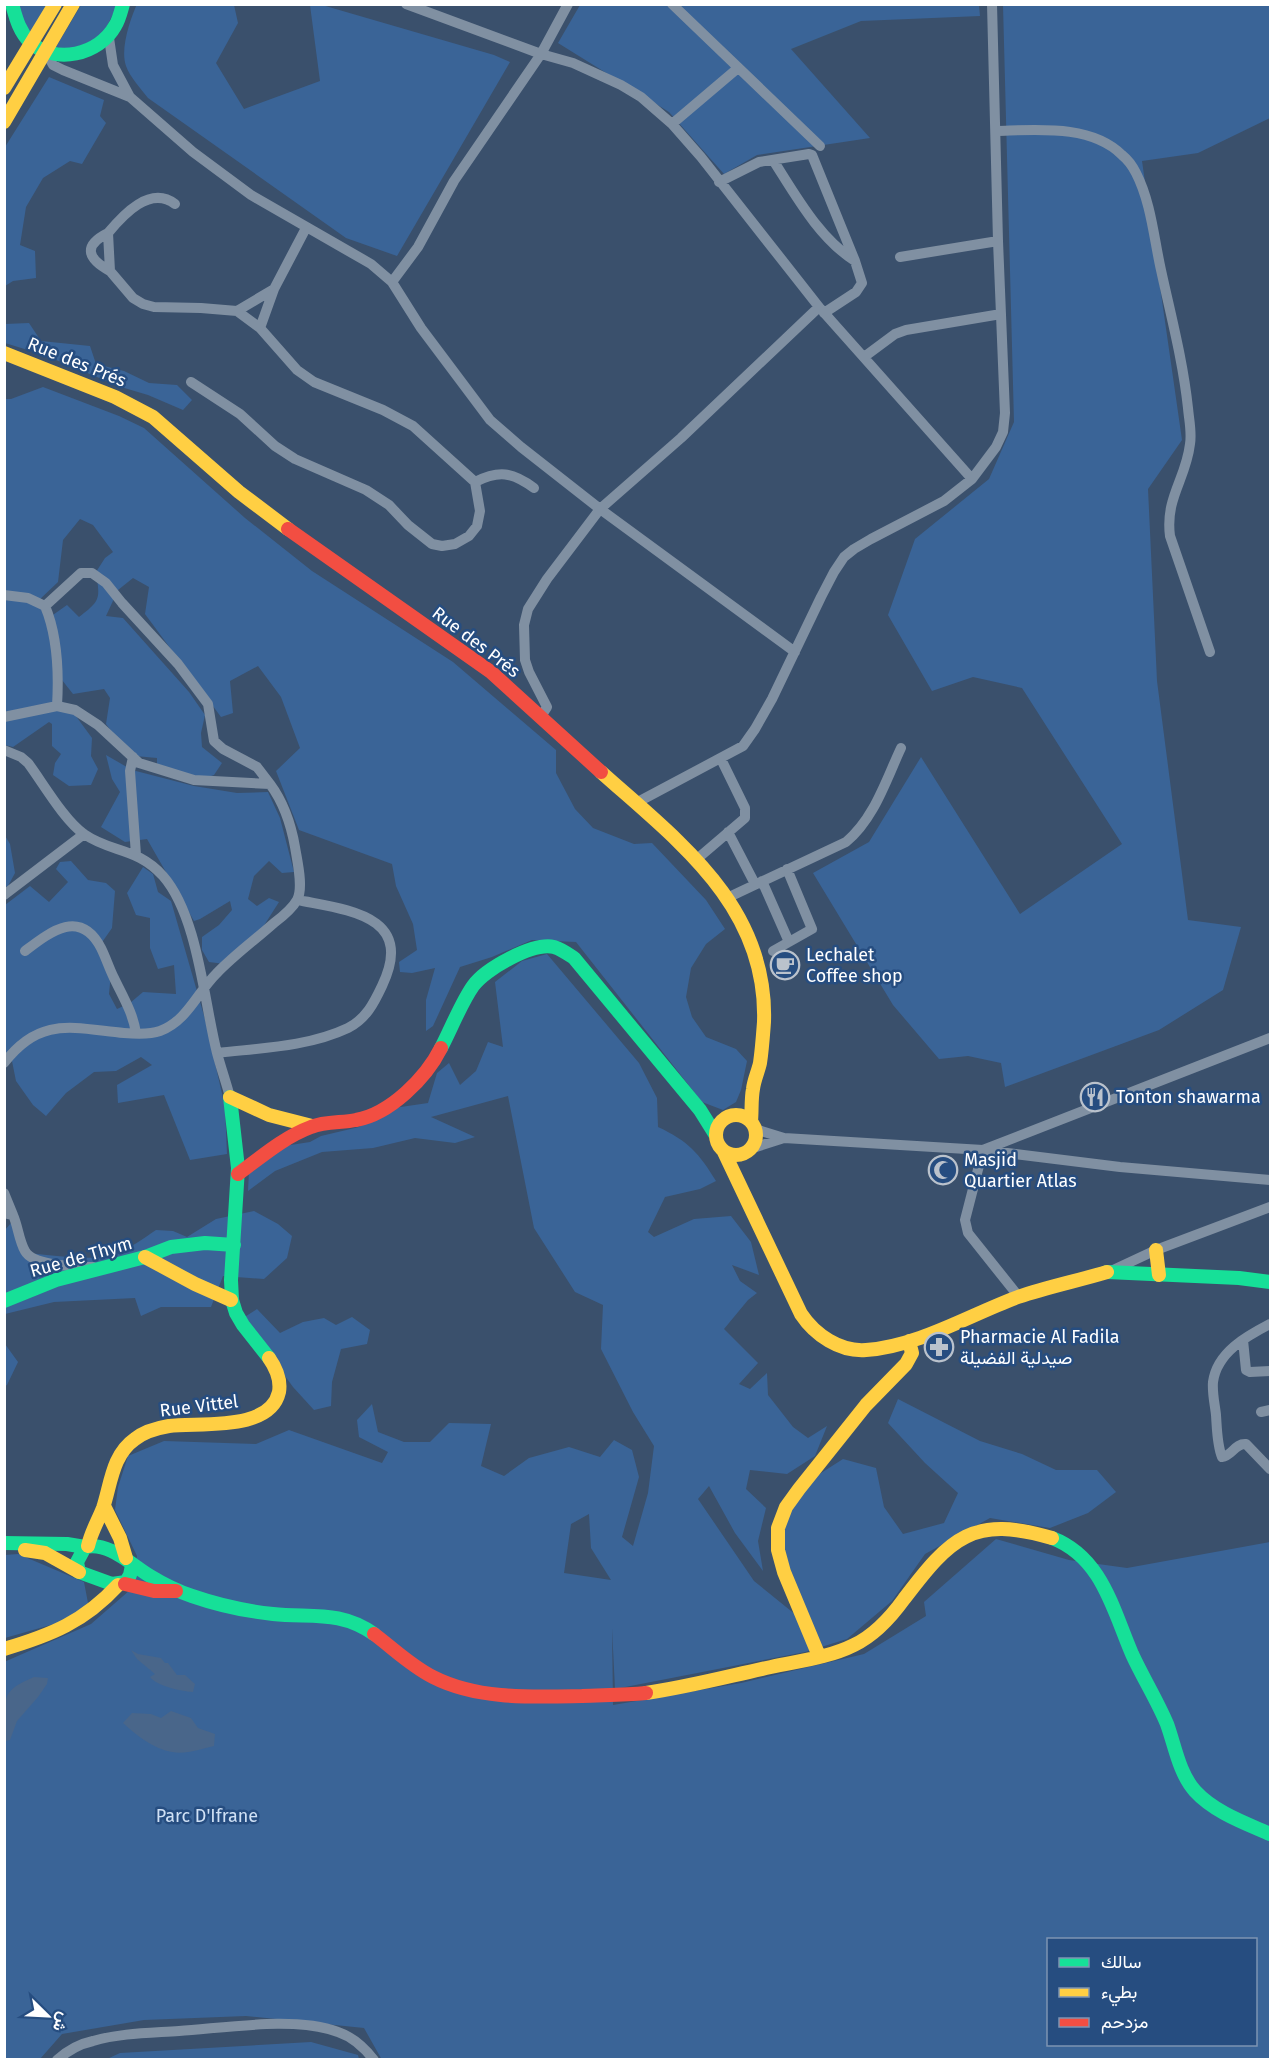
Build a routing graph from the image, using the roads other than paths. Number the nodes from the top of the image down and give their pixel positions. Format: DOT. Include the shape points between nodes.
graph roads {
  1 [pos="12,4"];
  2 [pos="56,4"];
  3 [pos="73,4"];
  4 [pos="123,4"];
  5 [pos="406,4"];
  6 [pos="568,4"];
  7 [pos="672,4"];
  8 [pos="992,4"];
  9 [pos="4,21"];
  10 [pos="19,29"];
  11 [pos="109,38"];
  12 [pos="32,44"];
  13 [pos="46,52"];
  14 [pos="541,54"];
  15 [pos="738,68"];
  16 [pos="4,88"];
  17 [pos="130,97"];
  18 [pos="4,122"];
  19 [pos="672,124"];
  20 [pos="996,131"];
  21 [pos="820,146"];
  22 [pos="773,160"];
  23 [pos="719,182"];
  24 [pos="175,204"];
  25 [pos="306,228"];
  26 [pos="108,233"];
  27 [pos="998,241"];
  28 [pos="900,257"];
  29 [pos="855,261"];
  30 [pos="110,271"];
  31 [pos="392,282"];
  32 [pos="274,289"];
  33 [pos="822,310"];
  34 [pos="237,311"];
  35 [pos="1001,314"];
  36 [pos="260,328"];
  37 [pos="4,353"];
  38 [pos="864,357"];
  39 [pos="191,382"];
  40 [pos="972,479"];
  41 [pos="475,482"];
  42 [pos="534,488"];
  43 [pos="600,509"];
  44 [pos="4,595"];
  45 [pos="45,606"];
  46 [pos="795,652"];
  47 [pos="1210,652"];
  48 [pos="57,706"];
  49 [pos="4,717"];
  50 [pos="540,718"];
  51 [pos="901,748"];
  52 [pos="4,750"];
  53 [pos="133,758"];
  54 [pos="721,759"];
  55 [pos="270,784"];
  56 [pos="636,803"];
  57 [pos="728,832"];
  58 [pos="84,834"];
  59 [pos="136,855"];
  60 [pos="697,859"];
  61 [pos="787,869"];
  62 [pos="758,882"];
  63 [pos="4,895"];
  64 [pos="727,898"];
  65 [pos="298,900"];
  66 [pos="789,942"];
  67 [pos="25,951"];
  68 [pos="773,951"];
  69 [pos="204,987"];
  70 [pos="136,1034"];
  71 [pos="1270,1038"];
  72 [pos="217,1053"];
  73 [pos="4,1063"];
  74 [pos="753,1089"];
  75 [pos="230,1097"];
  76 [pos="700,1110"];
  77 [pos="731,1116"];
  78 [pos="753,1125"];
  79 [pos="312,1126"];
  80 [pos="715,1134"];
  81 [pos="784,1138"];
  82 [pos="983,1150"];
  83 [pos="747,1151"];
  84 [pos="724,1152"];
  85 [pos="238,1174"];
  86 [pos="1270,1180"];
  87 [pos="4,1193"];
  88 [pos="746,1196"];
  89 [pos="1270,1207"];
  90 [pos="9,1214"];
  91 [pos="234,1245"];
  92 [pos="1156,1250"];
  93 [pos="145,1257"];
  94 [pos="103,1267"];
  95 [pos="1108,1272"];
  96 [pos="1159,1275"];
  97 [pos="1270,1282"];
  98 [pos="1019,1297"];
  99 [pos="231,1300"];
  100 [pos="4,1301"];
  101 [pos="1270,1324"];
  102 [pos="1243,1340"];
  103 [pos="909,1341"];
  104 [pos="1270,1371"];
  105 [pos="1270,1469"];
  106 [pos="104,1506"];
  107 [pos="4,1543"];
  108 [pos="86,1546"];
  109 [pos="4,1550"];
  110 [pos="129,1562"];
  111 [pos="86,1575"];
  112 [pos="122,1585"];
  113 [pos="176,1591"];
  114 [pos="94,1605"];
  115 [pos="4,1649"];
  116 [pos="819,1656"];
  117 [pos="1270,1834"];
  118 [pos="57,2060"];
  119 [pos="374,2060"];
  1 -- 10 [label="street"];
  2 -- 12 [label="street"];
  3 -- 13 [label="street"];
  4 -- 11 [label="street"];
  5 -- 14 [label="street"];
  6 -- 14 [label="street"];
  7 -- 15 [label="street"];
  8 -- 20 [label="street"];
  9 -- 10 [label="street"];
  10 -- 12 [label="street"];
  11 -- 13 [label="street" via="92,51 72,56"];
  11 -- 17 [label="street" via="113,64"];
  12 -- 13 [label="street"];
  12 -- 16 [label="street"];
  13 -- 17 [label="street" via="53,65"];
  13 -- 18 [label="street"];
  14 -- 19 [label="street" via="573,63 621,85"];
  14 -- 31 [label="street" via="454,181 418,247"];
  15 -- 19 [label="street"];
  15 -- 21 [label="street"];
  17 -- 25 [label="street" via="222,175"];
  19 -- 23 [label="street"];
  20 -- 27 [label="street"];
  20 -- 47 [label="street" via="1053,129 1078,133 1122,154 1136,173 1147,205 1185,383 1190,429 1190,444 1170,506 1170,536"];
  22 -- 23 [label="street" via="759,162"];
  22 -- 29 [label="street" via="825,235"];
  22 -- 29 [label="street" via="812,155"];
  23 -- 33 [label="street"];
  24 -- 26 [label="street" via="168,199 150,198"];
  25 -- 31 [label="street" via="371,264"];
  25 -- 32 [label="street"];
  26 -- 30 [label="street"];
  26 -- 30 [label="street" via="96,239 90,251 94,261"];
  27 -- 28 [label="street"];
  27 -- 35 [label="street"];
  29 -- 33 [label="street" via="861,276 860,287"];
  30 -- 34 [label="street" via="143,304"];
  31 -- 43 [label="street" via="490,420"];
  32 -- 34 [label="street"];
  32 -- 36 [label="street"];
  33 -- 38 [label="street"];
  33 -- 43 [label="street"];
  34 -- 36 [label="street"];
  35 -- 38 [label="street" via="901,332"];
  35 -- 40 [label="street" via="1003,432"];
  36 -- 41 [label="street" via="297,370 413,426"];
  37 -- 50 [label="street, Rue des Prés" via="115,397 153,417 238,492 490,672"];
  38 -- 40 [label="street"];
  39 -- 41 [label="street" via="240,414 295,459 366,490 389,505 432,544 455,544 474,531 480,511"];
  40 -- 46 [label="street" via="944,501 844,557"];
  41 -- 42 [label="street" via="501,474 516,476"];
  43 -- 46 [label="street"];
  43 -- 50 [label="street" via="528,609 524,625 525,660 547,707"];
  44 -- 45 [label="street" via="28,598"];
  45 -- 48 [label="street" via="58,670"];
  45 -- 55 [label="street" via="81,573 92,573 106,583 201,693 208,704 214,741 257,767"];
  46 -- 54 [label="street" via="755,729 743,746"];
  48 -- 49 [label="street"];
  48 -- 53 [label="street" via="75,710 98,725"];
  50 -- 56 [label="street, Rue des Prés"];
  51 -- 61 [label="street" via="869,816 854,835"];
  52 -- 58 [label="street" via="28,763"];
  53 -- 55 [label="street" via="138,763 194,780"];
  53 -- 59 [label="street" via="130,771"];
  54 -- 56 [label="street"];
  54 -- 57 [label="street" via="746,814"];
  55 -- 65 [label="street" via="279,796 293,836 299,868"];
  56 -- 60 [label="street, Rue des Prés"];
  57 -- 60 [label="street"];
  57 -- 62 [label="street"];
  58 -- 59 [label="street"];
  58 -- 63 [label="street"];
  59 -- 69 [label="street" via="164,878 182,906"];
  60 -- 64 [label="street, Rue des Prés"];
  61 -- 62 [label="street"];
  61 -- 66 [label="street" via="812,927"];
  62 -- 64 [label="street"];
  62 -- 66 [label="street"];
  64 -- 74 [label="street, Rue des Prés" via="744,928 762,982 764,1020"];
  65 -- 69 [label="street"];
  65 -- 72 [label="street" via="357,912 388,937 392,963 376,999 370,1010 350,1027 320,1038"];
  66 -- 68 [label="street"];
  67 -- 70 [label="street" via="60,927 86,930 102,949 131,1011"];
  69 -- 70 [label="street" via="189,1009 166,1028 157,1033"];
  69 -- 72 [label="street"];
  70 -- 73 [label="street" via="83,1028 45,1030 30,1037"];
  71 -- 82 [label="street"];
  72 -- 75 [label="street"];
  74 -- 77 [label="street, Rue des Prés"];
  74 -- 78 [label="street, Rue des Prés"];
  75 -- 79 [label="street" via="269,1115"];
  75 -- 85 [label="street, Rue Vittel"];
  76 -- 77 [label="street"];
  76 -- 79 [label="street" via="574,958 555,947 543,946 507,960 473,986 436,1058 408,1093 359,1120"];
  76 -- 80 [label="street"];
  77 -- 78 [label="street" via="745,1116"];
  77 -- 80 [label="street" via="716,1127"];
  78 -- 81 [label="street"];
  78 -- 83 [label="street" via="754,1143"];
  79 -- 85 [label="street" via="273,1147"];
  80 -- 84 [label="street"];
  81 -- 82 [label="street"];
  81 -- 83 [label="street"];
  82 -- 86 [label="street"];
  82 -- 98 [label="street" via="965,1220 968,1233"];
  83 -- 84 [label="street" via="731,1155"];
  83 -- 88 [label="street"];
  84 -- 88 [label="street"];
  85 -- 91 [label="street, Rue Vittel"];
  87 -- 90 [label="street"];
  88 -- 103 [label="street" via="810,1328 828,1341 851,1349 883,1348"];
  89 -- 92 [label="street"];
  90 -- 94 [label="street" via="25,1251 34,1259 56,1265"];
  91 -- 93 [label="street" via="171,1247"];
  91 -- 99 [label="street, Rue Vittel"];
  92 -- 95 [label="street"];
  92 -- 96 [label="street"];
  93 -- 94 [label="street, Rue de Thym"];
  93 -- 99 [label="street, Rue de Thym"];
  94 -- 100 [label="street, Rue de Thym"];
  95 -- 96 [label="street"];
  95 -- 98 [label="street"];
  96 -- 97 [label="street"];
  98 -- 103 [label="street"];
  99 -- 106 [label="street, Rue Vittel" via="238,1321 263,1350 279,1377 280,1391 273,1407 242,1420 166,1427 135,1437 117,1459"];
  101 -- 102 [label="street"];
  102 -- 104 [label="street" via="1246,1370"];
  102 -- 105 [label="street" via="1224,1358 1214,1380 1221,1454 1224,1458 1240,1444 1246,1444"];
  103 -- 116 [label="street" via="912,1353 906,1364 866,1405 799,1489 778,1528 784,1572"];
  106 -- 108 [label="street, Rue Vittel"];
  106 -- 110 [label="street"];
  107 -- 108 [label="street"];
  108 -- 110 [label="street" via="102,1548"];
  108 -- 111 [label="street, Rue Vittel" via="76,1562"];
  109 -- 111 [label="street" via="45,1553"];
  110 -- 112 [label="street" via="131,1575"];
  110 -- 113 [label="street"];
  111 -- 112 [label="street"];
  111 -- 114 [label="street"];
  112 -- 113 [label="street"];
  112 -- 114 [label="street"];
  113 -- 116 [label="street" via="253,1611 347,1620 383,1641 418,1669 459,1687 491,1694 636,1694"];
  114 -- 115 [label="street" via="68,1626"];
  116 -- 117 [label="street" via="849,1648 869,1635 896,1611 935,1560 957,1541 981,1529 1005,1526 1058,1539 1082,1555 1096,1572 1162,1714 1180,1768 1193,1789 1213,1805"];
  118 -- 119 [label="street" via="77,2046 108,2037 272,2025 337,2031 358,2042"];
}
